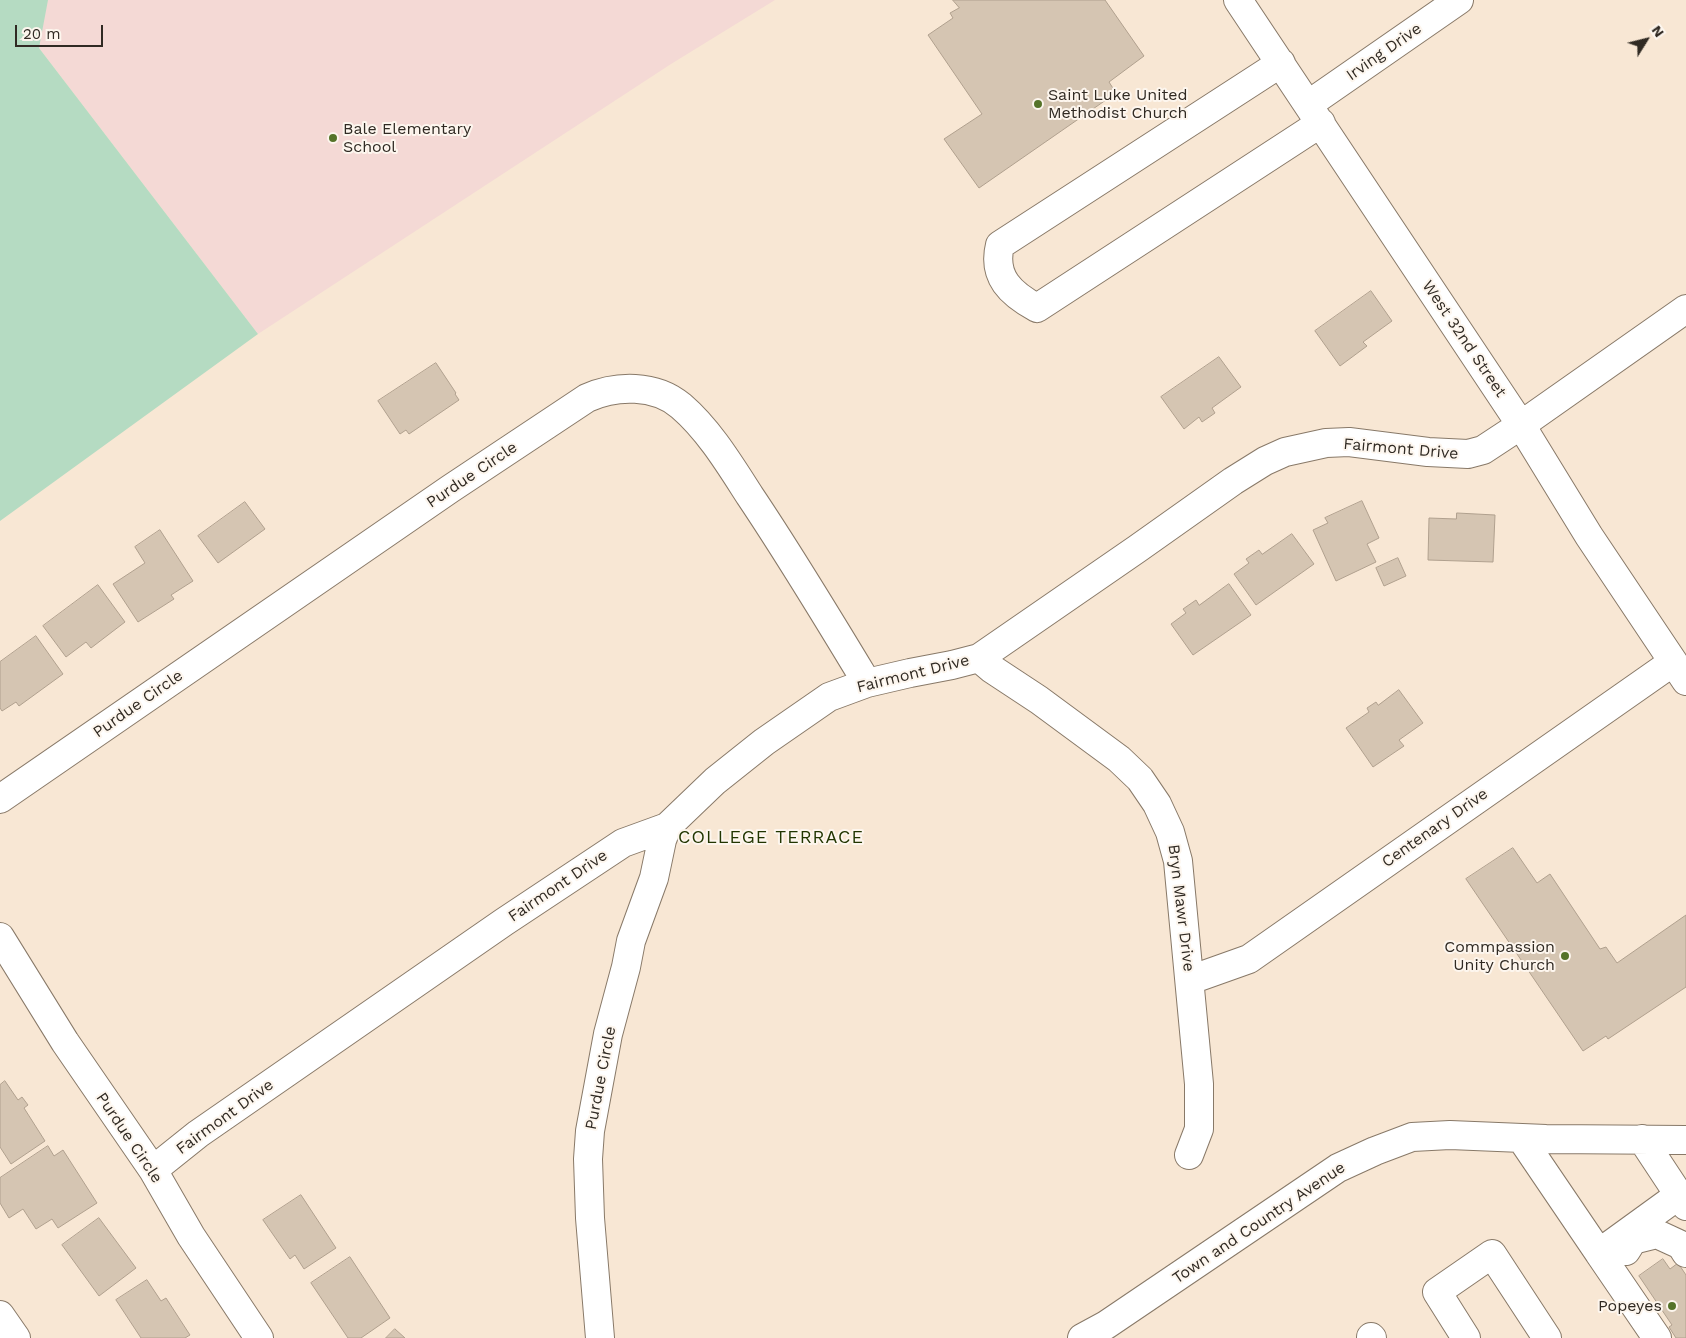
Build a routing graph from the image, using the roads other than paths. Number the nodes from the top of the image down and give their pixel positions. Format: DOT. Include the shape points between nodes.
graph roads {
  1 [pos="1238,0"];
  2 [pos="1459,0"];
  3 [pos="1281,63"];
  4 [pos="1315,114"];
  5 [pos="1686,309"];
  6 [pos="1521,425"];
  7 [pos="979,658"];
  8 [pos="1679,672"];
  9 [pos="867,683"];
  10 [pos="0,799"];
  11 [pos="667,827"];
  12 [pos="0,937"];
  13 [pos="1190,980"];
  14 [pos="1521,1138"];
  15 [pos="1642,1139"];
  16 [pos="1686,1140"];
  17 [pos="1189,1156"];
  18 [pos="153,1170"];
  19 [pos="1682,1201"];
  20 [pos="1599,1253"];
  21 [pos="1686,1253"];
  22 [pos="1424,1300"];
  23 [pos="0,1315"];
  24 [pos="16,1338"];
  25 [pos="259,1338"];
  26 [pos="600,1338"];
  27 [pos="1082,1338"];
  28 [pos="1449,1338"];
  29 [pos="1466,1338"];
  30 [pos="1547,1338"];
  31 [pos="1657,1338"];
  32 [pos="1670,1338"];
  1 -- 3 [label="street, West 32nd Street"];
  2 -- 4 [label="street, Irving Drive"];
  3 -- 4 [label="street, West 32nd Street"];
  3 -- 4 [label="street, Irving Drive" via="1000,245 997,258 1000,274 1021,299 1037,308"];
  4 -- 6 [label="street, West 32nd Street"];
  5 -- 6 [label="street, Fairmont Drive"];
  6 -- 7 [label="street, Fairmont Drive" via="1482,450 1468,454 1349,442 1326,443 1285,452 1233,481"];
  6 -- 8 [label="street, West 32nd Street" via="1589,536"];
  7 -- 9 [label="street, Fairmont Drive"];
  7 -- 13 [label="street, Bryn Mawr Drive" via="1119,759 1140,779 1157,804 1170,832 1178,861"];
  8 -- 13 [label="street, Centenary Drive" via="1249,959"];
  9 -- 10 [label="street, Purdue Circle" via="797,567 703,430 680,405 661,395 640,389 618,388 597,393 579,403"];
  9 -- 11 [label="street, Fairmont Drive" via="830,697 764,742 715,781"];
  11 -- 18 [label="street, Fairmont Drive" via="623,843 504,922 198,1134"];
  11 -- 26 [label="street, Purdue Circle" via="654,878 631,941 608,1034 590,1131 590,1218"];
  12 -- 18 [label="street, Purdue Circle" via="65,1042"];
  13 -- 17 [label="street, Bryn Mawr Drive" via="1199,1129"];
  14 -- 15 [label="street, Town and Country Avenue"];
  14 -- 20 [label="street"];
  14 -- 27 [label="street, Town and Country Avenue" via="1412,1137 1374,1151 1338,1168"];
  15 -- 16 [label="street, Town and Country Avenue"];
  15 -- 19 [label="street"];
  18 -- 25 [label="street, Purdue Circle" via="191,1236"];
  19 -- 20 [label="street"];
  20 -- 31 [label="street"];
  21 -- 32 [label="street" via="1681,1245 1657,1234 1633,1240 1620,1260"];
  22 -- 28 [label="street"];
  23 -- 24 [label="street"];
  29 -- 30 [label="street" via="1437,1292 1492,1254"];
}
